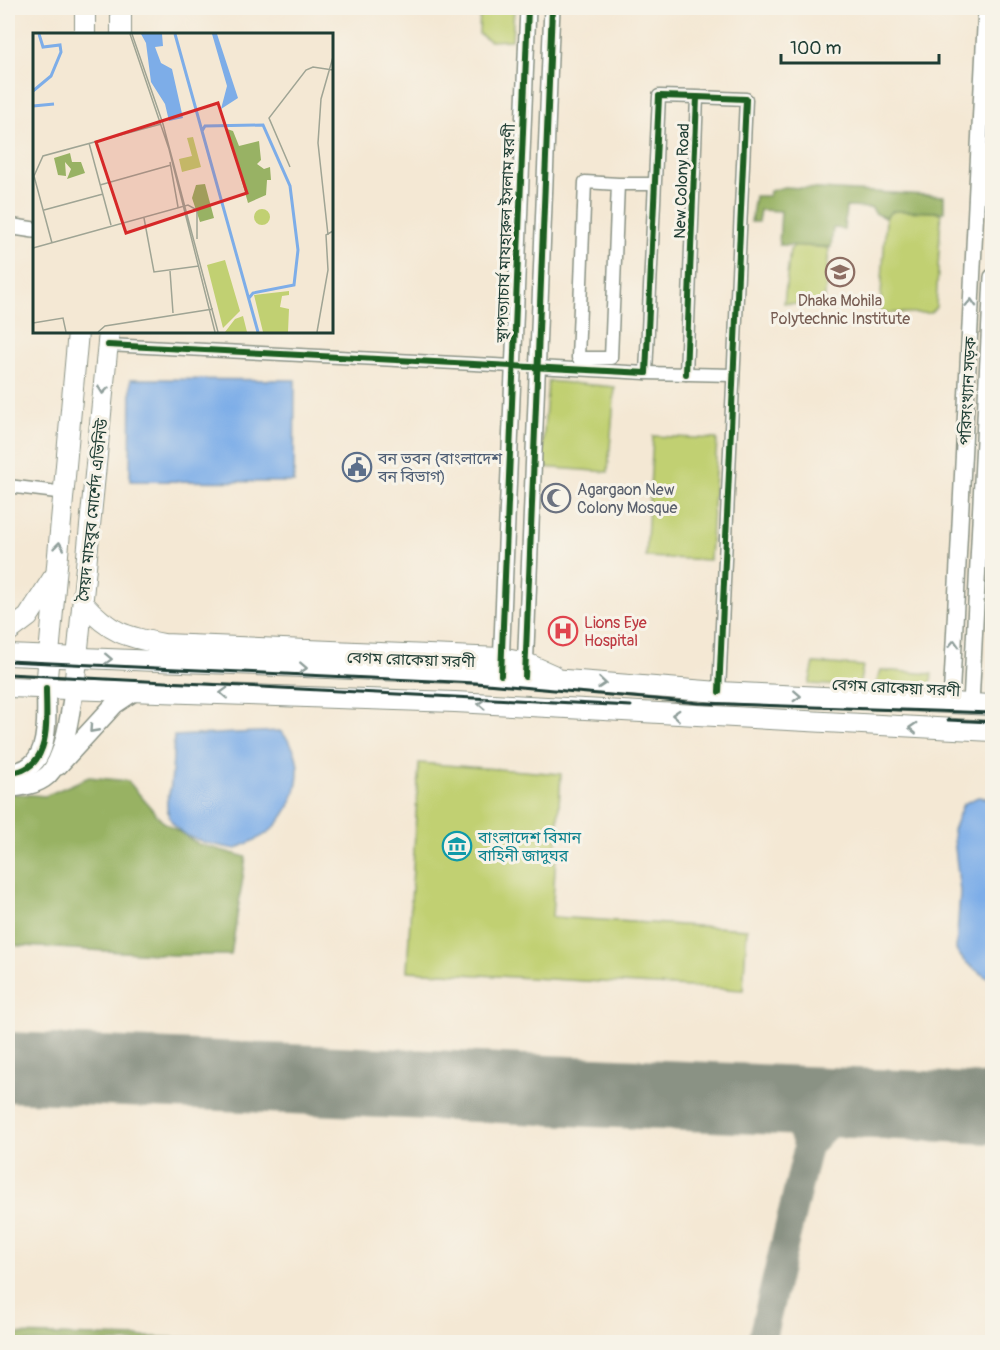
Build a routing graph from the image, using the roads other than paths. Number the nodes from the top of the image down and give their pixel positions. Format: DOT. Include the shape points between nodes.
graph roads {
  1 [pos="85,8"];
  2 [pos="121,8"];
  3 [pos="528,8"];
  4 [pos="552,8"];
  5 [pos="986,8"];
  6 [pos="85,33"];
  7 [pos="121,33"];
  8 [pos="523,119"];
  9 [pos="547,119"];
  10 [pos="618,184"];
  11 [pos="654,184"];
  12 [pos="694,189"];
  13 [pos="8,226"];
  14 [pos="33,230"];
  15 [pos="993,277"];
  16 [pos="78,333"];
  17 [pos="108,338"];
  18 [pos="513,366"];
  19 [pos="537,367"];
  20 [pos="646,373"];
  21 [pos="686,374"];
  22 [pos="732,375"];
  23 [pos="8,486"];
  24 [pos="65,493"];
  25 [pos="57,572"];
  26 [pos="83,603"];
  27 [pos="8,632"];
  28 [pos="8,655"];
  29 [pos="48,657"];
  30 [pos="77,657"];
  31 [pos="501,667"];
  32 [pos="525,670"];
  33 [pos="8,687"];
  34 [pos="46,688"];
  35 [pos="74,689"];
  36 [pos="136,690"];
  37 [pos="719,692"];
  38 [pos="961,704"];
  39 [pos="993,705"];
  40 [pos="717,718"];
  41 [pos="959,730"];
  42 [pos="993,731"];
  43 [pos="8,773"];
  44 [pos="48,775"];
  45 [pos="8,788"];
  1 -- 6 [label="main road"];
  2 -- 7 [label="main road"];
  3 -- 8 [label="street, স্থাপত্যাচার্য মাযহারুল ইসলাম স্বরণী"];
  4 -- 9 [label="street"];
  38 -- 5 [label="street, পরিসংখ্যান সড়ক, one-way"];
  8 -- 9 [label="street"];
  8 -- 18 [label="street, স্থাপত্যাচার্য মাযহারুল ইসলাম স্বরণী"];
  9 -- 19 [label="street"];
  10 -- 10 [label="street, New Colony Road" via="611,358 578,358 585,182"];
  10 -- 11 [label="street, New Colony Road"];
  11 -- 12 [label="street, New Colony Road" via="659,96 698,97"];
  11 -- 20 [label="street, New Colony Road"];
  12 -- 21 [label="street, New Colony Road"];
  12 -- 22 [label="street, New Colony Road" via="698,97 746,99"];
  13 -- 14 [label="street"];
  15 -- 38 [label="street"];
  16 -- 24 [label="main road, সৈয়দ মাহবুব মোর্শেদ এভিনিউ"];
  17 -- 18 [label="street"];
  17 -- 26 [label="main road, সৈয়দ মাহবুব মোর্শেদ এভিনিউ, one-way"];
  18 -- 19 [label="street"];
  18 -- 31 [label="street, স্থাপত্যাচার্য মাযহারুল ইসলাম স্বরণী"];
  19 -- 20 [label="street"];
  19 -- 32 [label="street"];
  20 -- 21 [label="street"];
  21 -- 22 [label="street"];
  22 -- 37 [label="street, New Colony Road"];
  23 -- 24 [label="street"];
  25 -- 24 [label="main road, সৈয়দ মাহবুব মোর্শেদ এভিনিউ, one-way"];
  25 -- 27 [label="main road" via="37,606 23,623"];
  25 -- 29 [label="main road, সৈয়দ মাহবুব মোর্শেদ এভিনিউ"];
  26 -- 30 [label="main road, সৈয়দ মাহবুব মোর্শেদ এভিনিউ"];
  26 -- 31 [label="main road" via="98,620 121,635 164,644"];
  28 -- 29 [label="main road, বেগম রোকেয়া সরণী"];
  29 -- 30 [label="main road, বেগম রোকেয়া সরণী"];
  29 -- 34 [label="main road, সৈয়দ মাহবুব মোর্শেদ এভিনিউ"];
  30 -- 31 [label="main road, বেগম রোকেয়া সরণী, one-way"];
  30 -- 35 [label="main road, সৈয়দ মাহবুব মোর্শেদ এভিনিউ"];
  31 -- 32 [label="main road, বেগম রোকেয়া সরণী"];
  32 -- 37 [label="main road, বেগম রোকেয়া সরণী, one-way" via="561,680"];
  33 -- 34 [label="main road"];
  34 -- 35 [label="main road"];
  34 -- 43 [label="main road" via="46,734 41,752 31,765"];
  35 -- 36 [label="main road"];
  35 -- 44 [label="main road" via="62,744"];
  40 -- 36 [label="main road, one-way" via="455,702"];
  36 -- 44 [label="main road, one-way" via="114,704"];
  37 -- 38 [label="main road, বেগম রোকেয়া সরণী, one-way"];
  37 -- 40 [label="main road"];
  38 -- 39 [label="main road, বেগম রোকেয়া সরণী"];
  38 -- 41 [label="main road"];
  41 -- 40 [label="main road, one-way"];
  41 -- 42 [label="main road"];
  44 -- 45 [label="main road" via="33,784"];
}
